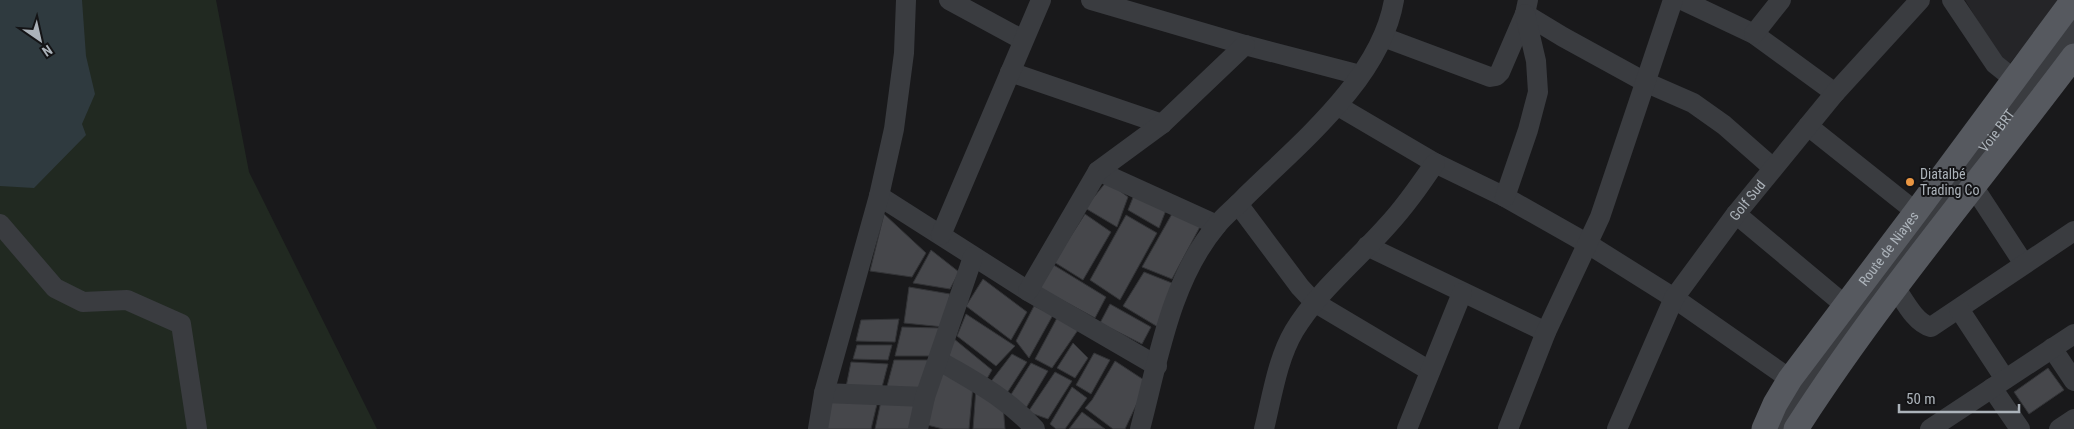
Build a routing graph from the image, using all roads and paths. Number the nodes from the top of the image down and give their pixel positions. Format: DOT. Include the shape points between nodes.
graph roads {
  1 [pos="906,0"];
  2 [pos="949,0"];
  3 [pos="1041,0"];
  4 [pos="1091,0"];
  5 [pos="1394,0"];
  6 [pos="1781,0"];
  7 [pos="1920,0"];
  8 [pos="1952,0"];
  9 [pos="2073,0"];
  10 [pos="1685,1"];
  11 [pos="1527,7"];
  12 [pos="1150,8"];
  13 [pos="2074,28"];
  14 [pos="1754,34"];
  15 [pos="1383,37"];
  16 [pos="1023,40"];
  17 [pos="1245,45"];
  18 [pos="2074,56"];
  19 [pos="1010,72"];
  20 [pos="1360,75"];
  21 [pos="1645,82"];
  22 [pos="2028,90"];
  23 [pos="1835,93"];
  24 [pos="1338,106"];
  25 [pos="1162,124"];
  26 [pos="1808,126"];
  27 [pos="1435,163"];
  28 [pos="1773,168"];
  29 [pos="1098,171"];
  30 [pos="1973,186"];
  31 [pos="879,196"];
  32 [pos="1505,197"];
  33 [pos="1238,204"];
  34 [pos="1916,212"];
  35 [pos="1736,214"];
  36 [pos="0,224"];
  37 [pos="1217,225"];
  38 [pos="2074,231"];
  39 [pos="941,234"];
  40 [pos="1588,244"];
  41 [pos="1367,246"];
  42 [pos="973,257"];
  43 [pos="2024,264"];
  44 [pos="1895,287"];
  45 [pos="1028,291"];
  46 [pos="1462,293"];
  47 [pos="1674,298"];
  48 [pos="1314,302"];
  49 [pos="1846,306"];
  50 [pos="1959,309"];
  51 [pos="1546,332"];
  52 [pos="2074,334"];
  53 [pos="2052,348"];
  54 [pos="938,360"];
  55 [pos="1157,366"];
  56 [pos="1430,371"];
  57 [pos="1790,378"];
  58 [pos="2074,381"];
  59 [pos="1998,384"];
  60 [pos="824,393"];
  61 [pos="925,397"];
  62 [pos="2074,419"];
  63 [pos="1412,427"];
  64 [pos="1622,427"];
  65 [pos="197,429"];
  66 [pos="818,429"];
  67 [pos="918,429"];
  68 [pos="1036,429"];
  69 [pos="1140,429"];
  70 [pos="1264,429"];
  71 [pos="1508,429"];
  72 [pos="1764,429"];
  73 [pos="1780,429"];
  74 [pos="1796,429"];
  75 [pos="1930,429"];
  76 [pos="2020,429"];
  77 [pos="2059,429"];
  1 -- 31 [label="street" via="904,53 894,129"];
  2 -- 16 [label="street"];
  3 -- 16 [label="street"];
  4 -- 12 [label="street"];
  5 -- 15 [label="street"];
  6 -- 14 [label="street"];
  7 -- 23 [label="street, Golf Sud"];
  8 -- 22 [label="street" via="1995,64"];
  9 -- 22 [label="main road, Route de Niayes"];
  10 -- 14 [label="street"];
  10 -- 21 [label="street"];
  11 -- 15 [label="street" via="1496,76 1490,77"];
  11 -- 21 [label="street" via="1563,37"];
  11 -- 32 [label="street" via="1538,92"];
  12 -- 17 [label="street"];
  13 -- 22 [label="street, Voie BRT"];
  14 -- 23 [label="street"];
  15 -- 20 [label="street"];
  16 -- 19 [label="street"];
  17 -- 20 [label="street"];
  17 -- 25 [label="street"];
  18 -- 22 [label="main road, Route de Niayes"];
  19 -- 25 [label="street"];
  19 -- 39 [label="street"];
  20 -- 24 [label="street"];
  21 -- 28 [label="street" via="1693,103"];
  21 -- 40 [label="street"];
  22 -- 30 [label="main road, Route de Niayes"];
  22 -- 34 [label="main road, Route de Niayes"];
  22 -- 73 [label="street, Voie BRT" via="1793,404"];
  23 -- 26 [label="street, Golf Sud"];
  24 -- 27 [label="street"];
  24 -- 33 [label="street"];
  25 -- 29 [label="street"];
  26 -- 28 [label="street, Golf Sud"];
  26 -- 34 [label="street"];
  27 -- 32 [label="street"];
  27 -- 41 [label="street" via="1387,227"];
  28 -- 35 [label="street, Golf Sud"];
  29 -- 37 [label="street"];
  29 -- 45 [label="street"];
  30 -- 43 [label="street"];
  30 -- 44 [label="main road, Route de Niayes"];
  31 -- 39 [label="street"];
  31 -- 60 [label="street"];
  32 -- 40 [label="street"];
  33 -- 37 [label="street"];
  33 -- 48 [label="street"];
  34 -- 49 [label="main road, Route de Niayes"];
  35 -- 47 [label="street, Golf Sud"];
  35 -- 49 [label="street"];
  36 -- 65 [label="street" via="55,288 83,302 127,300 181,324"];
  37 -- 55 [label="street" via="1193,261 1177,298"];
  38 -- 43 [label="street"];
  39 -- 42 [label="street"];
  40 -- 47 [label="street"];
  40 -- 51 [label="street"];
  41 -- 46 [label="street"];
  41 -- 48 [label="street"];
  42 -- 45 [label="street"];
  42 -- 54 [label="street"];
  43 -- 50 [label="street"];
  44 -- 50 [label="street" via="1924,325 1931,327"];
  44 -- 74 [label="main road, Route de Niayes"];
  45 -- 55 [label="street"];
  46 -- 51 [label="street"];
  46 -- 56 [label="street"];
  47 -- 57 [label="street"];
  47 -- 64 [label="street, Golf Sud"];
  48 -- 56 [label="street"];
  48 -- 70 [label="street" via="1293,332 1279,368"];
  49 -- 57 [label="main road, Route de Niayes"];
  50 -- 59 [label="street"];
  51 -- 71 [label="street"];
  52 -- 53 [label="street"];
  53 -- 58 [label="street"];
  53 -- 59 [label="street"];
  54 -- 61 [label="street"];
  54 -- 68 [label="street" via="1000,396"];
  55 -- 69 [label="street"];
  56 -- 63 [label="street"];
  57 -- 72 [label="main road, Route de Niayes"];
  59 -- 75 [label="street"];
  59 -- 76 [label="street"];
  60 -- 61 [label="street"];
  60 -- 66 [label="street"];
  61 -- 67 [label="street"];
  62 -- 77 [label="street"];
}
